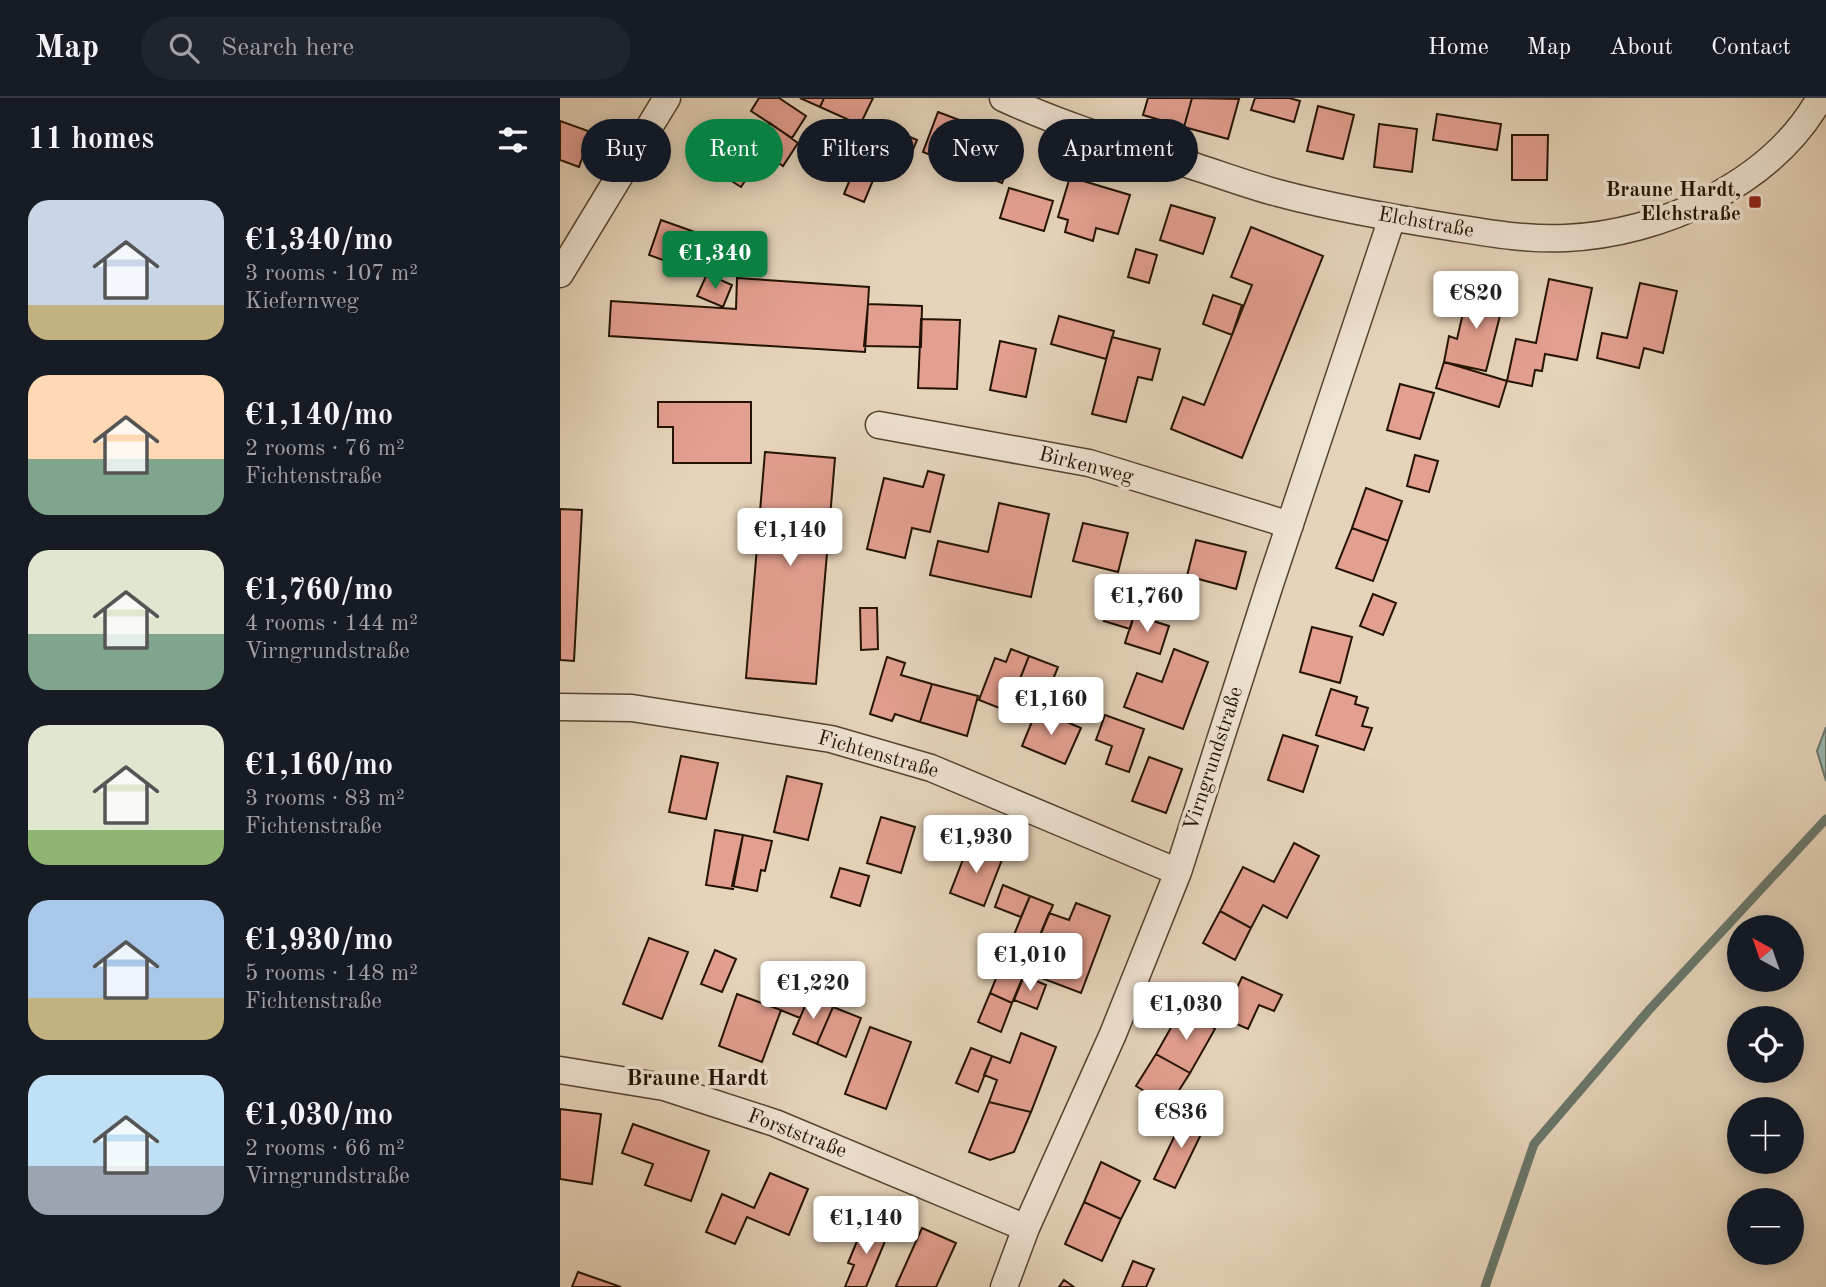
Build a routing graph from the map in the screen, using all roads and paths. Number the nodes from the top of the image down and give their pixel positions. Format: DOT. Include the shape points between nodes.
graph roads {
  1 [pos="667,98"];
  2 [pos="1003,98"];
  3 [pos="1820,98"];
  4 [pos="1392,218"];
  5 [pos="560,274"];
  6 [pos="878,425"];
  7 [pos="1290,525"];
  8 [pos="560,707"];
  9 [pos="1178,873"];
  10 [pos="560,1070"];
  11 [pos="1026,1228"];
  12 [pos="1004,1287"];
  1 -- 5 [label="street"];
  2 -- 4 [label="street, Elchstraße" via="1049,119 1278,193"];
  3 -- 4 [label="street, Elchstraße" via="1811,115 1755,170 1683,212 1628,229 1566,238 1503,236"];
  4 -- 7 [label="street, Virngrundstraße"];
  6 -- 7 [label="street, Birkenweg" via="1089,463"];
  7 -- 9 [label="street, Virngrundstraße"];
  8 -- 9 [label="street, Fichtenstraße" via="632,708 831,739 931,768"];
  9 -- 11 [label="street, Virngrundstraße" via="1113,1034"];
  10 -- 11 [label="street, Forststraße" via="664,1087 775,1123"];
  11 -- 12 [label="street, Virngrundstraße"];
}
